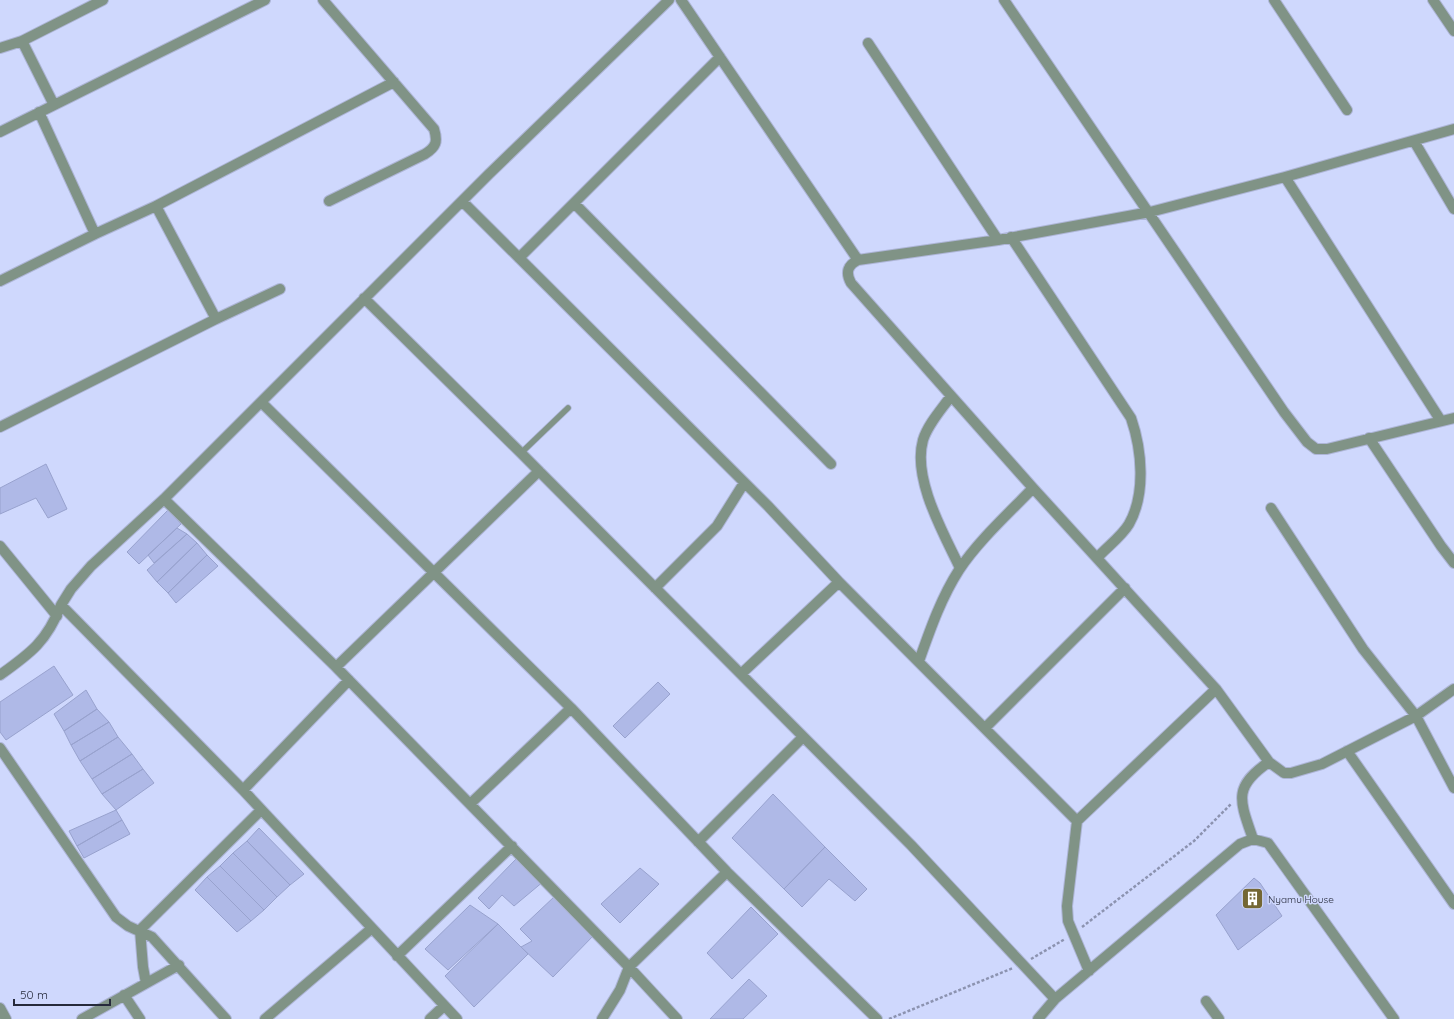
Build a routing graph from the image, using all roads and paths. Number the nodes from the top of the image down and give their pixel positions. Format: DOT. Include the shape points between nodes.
graph roads {
  1 [pos="102,0"];
  2 [pos="266,0"];
  3 [pos="323,0"];
  4 [pos="669,0"];
  5 [pos="680,0"];
  6 [pos="1274,0"];
  7 [pos="1433,0"];
  8 [pos="1006,1"];
  9 [pos="1454,31"];
  10 [pos="22,41"];
  11 [pos="868,43"];
  12 [pos="0,48"];
  13 [pos="720,57"];
  14 [pos="394,82"];
  15 [pos="54,105"];
  16 [pos="1346,110"];
  17 [pos="39,112"];
  18 [pos="1454,129"];
  19 [pos="0,132"];
  20 [pos="1414,141"];
  21 [pos="1285,177"];
  22 [pos="329,201"];
  23 [pos="462,201"];
  24 [pos="574,203"];
  25 [pos="156,206"];
  26 [pos="1454,209"];
  27 [pos="1150,212"];
  28 [pos="95,234"];
  29 [pos="1011,237"];
  30 [pos="998,240"];
  31 [pos="519,258"];
  32 [pos="858,260"];
  33 [pos="0,280"];
  34 [pos="280,289"];
  35 [pos="364,298"];
  36 [pos="216,319"];
  37 [pos="951,396"];
  38 [pos="261,402"];
  39 [pos="568,408"];
  40 [pos="1454,418"];
  41 [pos="1441,421"];
  42 [pos="0,427"];
  43 [pos="1369,438"];
  44 [pos="521,453"];
  45 [pos="831,464"];
  46 [pos="539,471"];
  47 [pos="744,483"];
  48 [pos="1033,488"];
  49 [pos="164,499"];
  50 [pos="1271,508"];
  51 [pos="0,546"];
  52 [pos="1096,558"];
  53 [pos="1454,563"];
  54 [pos="960,568"];
  55 [pos="434,573"];
  56 [pos="839,582"];
  57 [pos="655,588"];
  58 [pos="1125,588"];
  59 [pos="61,605"];
  60 [pos="57,616"];
  61 [pos="918,661"];
  62 [pos="336,667"];
  63 [pos="741,674"];
  64 [pos="0,675"];
  65 [pos="348,680"];
  66 [pos="1216,689"];
  67 [pos="1454,689"];
  68 [pos="571,708"];
  69 [pos="1416,716"];
  70 [pos="985,728"];
  71 [pos="803,737"];
  72 [pos="0,748"];
  73 [pos="1347,751"];
  74 [pos="1269,762"];
  75 [pos="1454,788"];
  76 [pos="243,790"];
  77 [pos="470,804"];
  78 [pos="261,810"];
  79 [pos="1077,821"];
  80 [pos="1253,839"];
  81 [pos="698,842"];
  82 [pos="512,846"];
  83 [pos="727,872"];
  84 [pos="1454,904"];
  85 [pos="371,929"];
  86 [pos="140,930"];
  87 [pos="397,956"];
  88 [pos="179,965"];
  89 [pos="629,967"];
  90 [pos="1089,971"];
  91 [pos="146,983"];
  92 [pos="124,995"];
  93 [pos="1055,999"];
  94 [pos="1206,1001"];
  95 [pos="444,1006"];
  96 [pos="0,1008"];
  97 [pos="6,1019"];
  98 [pos="82,1019"];
  99 [pos="140,1019"];
  100 [pos="226,1019"];
  101 [pos="265,1019"];
  102 [pos="430,1019"];
  103 [pos="457,1019"];
  104 [pos="602,1019"];
  105 [pos="677,1019"];
  106 [pos="877,1019"];
  107 [pos="1038,1019"];
  108 [pos="1219,1019"];
  109 [pos="1394,1019"];
  1 -- 10 [label="street"];
  2 -- 15 [label="street"];
  3 -- 14 [label="street"];
  4 -- 23 [label="street"];
  5 -- 13 [label="street"];
  6 -- 16 [label="street"];
  7 -- 9 [label="street"];
  8 -- 27 [label="street"];
  10 -- 12 [label="street"];
  10 -- 15 [label="street"];
  11 -- 30 [label="street"];
  13 -- 24 [label="street"];
  13 -- 32 [label="street"];
  14 -- 22 [label="street" via="434,129 437,143 425,154"];
  14 -- 25 [label="street"];
  15 -- 17 [label="street"];
  17 -- 19 [label="street"];
  17 -- 28 [label="street"];
  18 -- 20 [label="street"];
  20 -- 21 [label="street"];
  20 -- 26 [label="street"];
  21 -- 27 [label="street"];
  21 -- 41 [label="street"];
  23 -- 31 [label="street"];
  23 -- 35 [label="street"];
  24 -- 31 [label="street"];
  24 -- 45 [label="street"];
  25 -- 28 [label="street"];
  25 -- 36 [label="street"];
  27 -- 29 [label="street"];
  27 -- 43 [label="street" via="1306,442 1316,449"];
  28 -- 33 [label="street"];
  29 -- 30 [label="street"];
  29 -- 52 [label="street" via="1131,418 1136,431 1140,490 1136,509 1128,526"];
  30 -- 32 [label="street"];
  31 -- 47 [label="street"];
  32 -- 37 [label="street" via="848,268 846,276 850,283"];
  34 -- 36 [label="street"];
  35 -- 38 [label="street"];
  35 -- 44 [label="street"];
  36 -- 42 [label="street"];
  37 -- 48 [label="street"];
  37 -- 54 [label="street" via="932,422 923,440 921,458 924,480 933,509"];
  38 -- 49 [label="street"];
  38 -- 55 [label="street"];
  39 -- 44 [label="lane"];
  40 -- 41 [label="street"];
  41 -- 43 [label="street"];
  43 -- 53 [label="street" via="1440,546"];
  44 -- 46 [label="street"];
  46 -- 55 [label="street"];
  46 -- 57 [label="street"];
  47 -- 56 [label="street"];
  47 -- 57 [label="street" via="717,526"];
  48 -- 52 [label="street"];
  48 -- 54 [label="street"];
  49 -- 59 [label="street" via="91,566"];
  49 -- 62 [label="street"];
  50 -- 69 [label="street" via="1363,649"];
  51 -- 60 [label="street"];
  52 -- 58 [label="street"];
  54 -- 61 [label="street" via="931,626"];
  55 -- 62 [label="street"];
  55 -- 68 [label="street"];
  56 -- 61 [label="street"];
  56 -- 63 [label="street"];
  57 -- 63 [label="street"];
  58 -- 66 [label="street"];
  58 -- 70 [label="street"];
  59 -- 60 [label="street"];
  59 -- 76 [label="street"];
  60 -- 64 [label="street" via="49,632 27,656"];
  61 -- 70 [label="street"];
  62 -- 65 [label="street"];
  63 -- 71 [label="street"];
  65 -- 76 [label="street"];
  65 -- 77 [label="street"];
  66 -- 74 [label="street"];
  66 -- 79 [label="street"];
  67 -- 69 [label="street"];
  68 -- 77 [label="street"];
  68 -- 81 [label="street"];
  69 -- 73 [label="street"];
  69 -- 75 [label="street"];
  70 -- 79 [label="street"];
  71 -- 81 [label="street"];
  71 -- 93 [label="street" via="911,845"];
  72 -- 86 [label="street" via="116,917 128,926"];
  73 -- 74 [label="street" via="1322,764 1291,773 1284,773"];
  73 -- 84 [label="street"];
  74 -- 80 [label="street" via="1254,772 1241,793 1244,814"];
  76 -- 78 [label="street"];
  77 -- 82 [label="street"];
  78 -- 85 [label="street"];
  78 -- 86 [label="street"];
  79 -- 90 [label="street" via="1067,906 1068,921"];
  80 -- 90 [label="street" via="1240,844"];
  80 -- 109 [label="street" via="1268,843"];
  81 -- 83 [label="street"];
  82 -- 87 [label="street"];
  82 -- 89 [label="street"];
  83 -- 89 [label="street"];
  83 -- 106 [label="street"];
  85 -- 87 [label="street"];
  85 -- 101 [label="street"];
  86 -- 88 [label="street" via="152,937"];
  86 -- 91 [label="street"];
  87 -- 95 [label="street"];
  88 -- 91 [label="street"];
  88 -- 100 [label="street"];
  89 -- 104 [label="street" via="620,990"];
  89 -- 105 [label="street"];
  90 -- 93 [label="street"];
  91 -- 92 [label="street"];
  92 -- 98 [label="street"];
  92 -- 99 [label="street"];
  93 -- 107 [label="street"];
  94 -- 108 [label="street"];
  95 -- 102 [label="street"];
  95 -- 103 [label="street"];
  96 -- 97 [label="street"];
}
